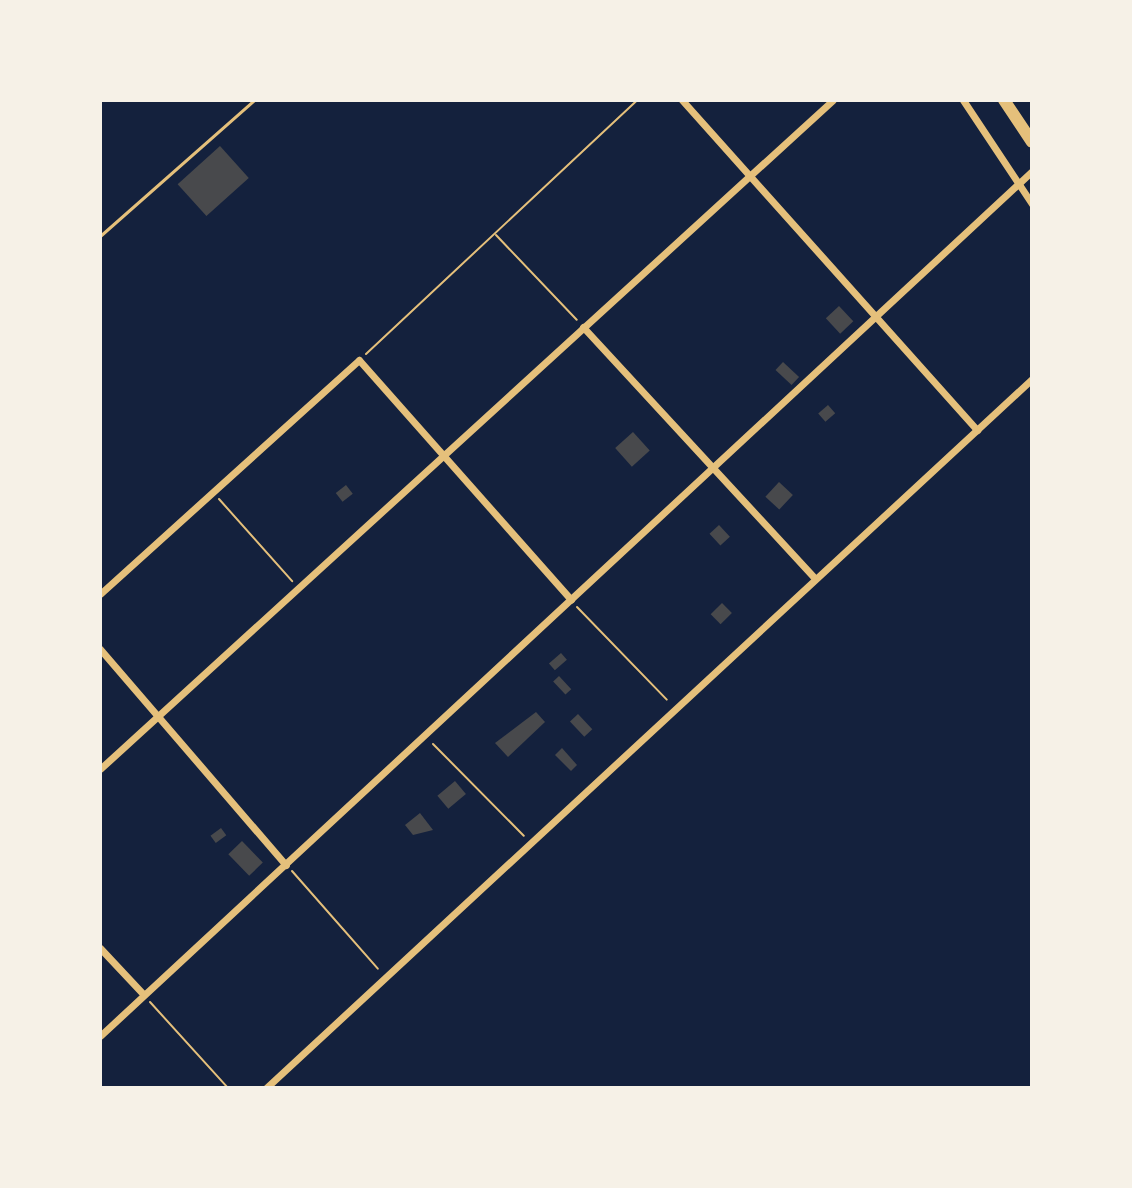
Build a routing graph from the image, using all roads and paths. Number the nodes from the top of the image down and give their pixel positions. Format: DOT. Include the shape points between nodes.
graph roads {
  1 [pos="254,100"];
  2 [pos="637,100"];
  3 [pos="682,100"];
  4 [pos="833,100"];
  5 [pos="963,100"];
  6 [pos="1004,100"];
  7 [pos="1032,142"];
  8 [pos="1032,171"];
  9 [pos="749,176"];
  10 [pos="1018,184"];
  11 [pos="1032,204"];
  12 [pos="495,233"];
  13 [pos="100,236"];
  14 [pos="880,320"];
  15 [pos="583,327"];
  16 [pos="359,360"];
  17 [pos="1032,379"];
  18 [pos="977,430"];
  19 [pos="443,457"];
  20 [pos="716,466"];
  21 [pos="213,492"];
  22 [pos="815,578"];
  23 [pos="298,587"];
  24 [pos="100,594"];
  25 [pos="571,600"];
  26 [pos="100,649"];
  27 [pos="675,708"];
  28 [pos="157,713"];
  29 [pos="425,736"];
  30 [pos="100,769"];
  31 [pos="530,843"];
  32 [pos="286,865"];
  33 [pos="100,948"];
  34 [pos="385,977"];
  35 [pos="144,995"];
  36 [pos="100,1036"];
  37 [pos="228,1088"];
  38 [pos="266,1088"];
  1 -- 13 [label="lane"];
  2 -- 12 [label="path"];
  3 -- 9 [label="street"];
  4 -- 9 [label="street"];
  5 -- 10 [label="street"];
  6 -- 7 [label="highway"];
  8 -- 10 [label="street"];
  9 -- 14 [label="street"];
  9 -- 15 [label="street"];
  10 -- 11 [label="street"];
  10 -- 14 [label="street"];
  12 -- 15 [label="path"];
  12 -- 16 [label="path"];
  14 -- 18 [label="street"];
  14 -- 20 [label="street"];
  15 -- 19 [label="street"];
  15 -- 20 [label="street"];
  16 -- 19 [label="street"];
  16 -- 21 [label="street"];
  17 -- 18 [label="street"];
  18 -- 22 [label="street"];
  19 -- 23 [label="street"];
  19 -- 25 [label="street"];
  20 -- 22 [label="street"];
  20 -- 25 [label="street"];
  21 -- 23 [label="path"];
  21 -- 24 [label="street"];
  22 -- 27 [label="street"];
  23 -- 28 [label="street"];
  25 -- 27 [label="path"];
  25 -- 29 [label="street"];
  26 -- 28 [label="street"];
  27 -- 31 [label="street"];
  28 -- 30 [label="street"];
  28 -- 32 [label="street"];
  29 -- 31 [label="path"];
  29 -- 32 [label="street"];
  31 -- 34 [label="street"];
  32 -- 34 [label="path"];
  32 -- 35 [label="street"];
  33 -- 35 [label="street"];
  34 -- 38 [label="street"];
  35 -- 36 [label="street"];
  35 -- 37 [label="path"];
}
